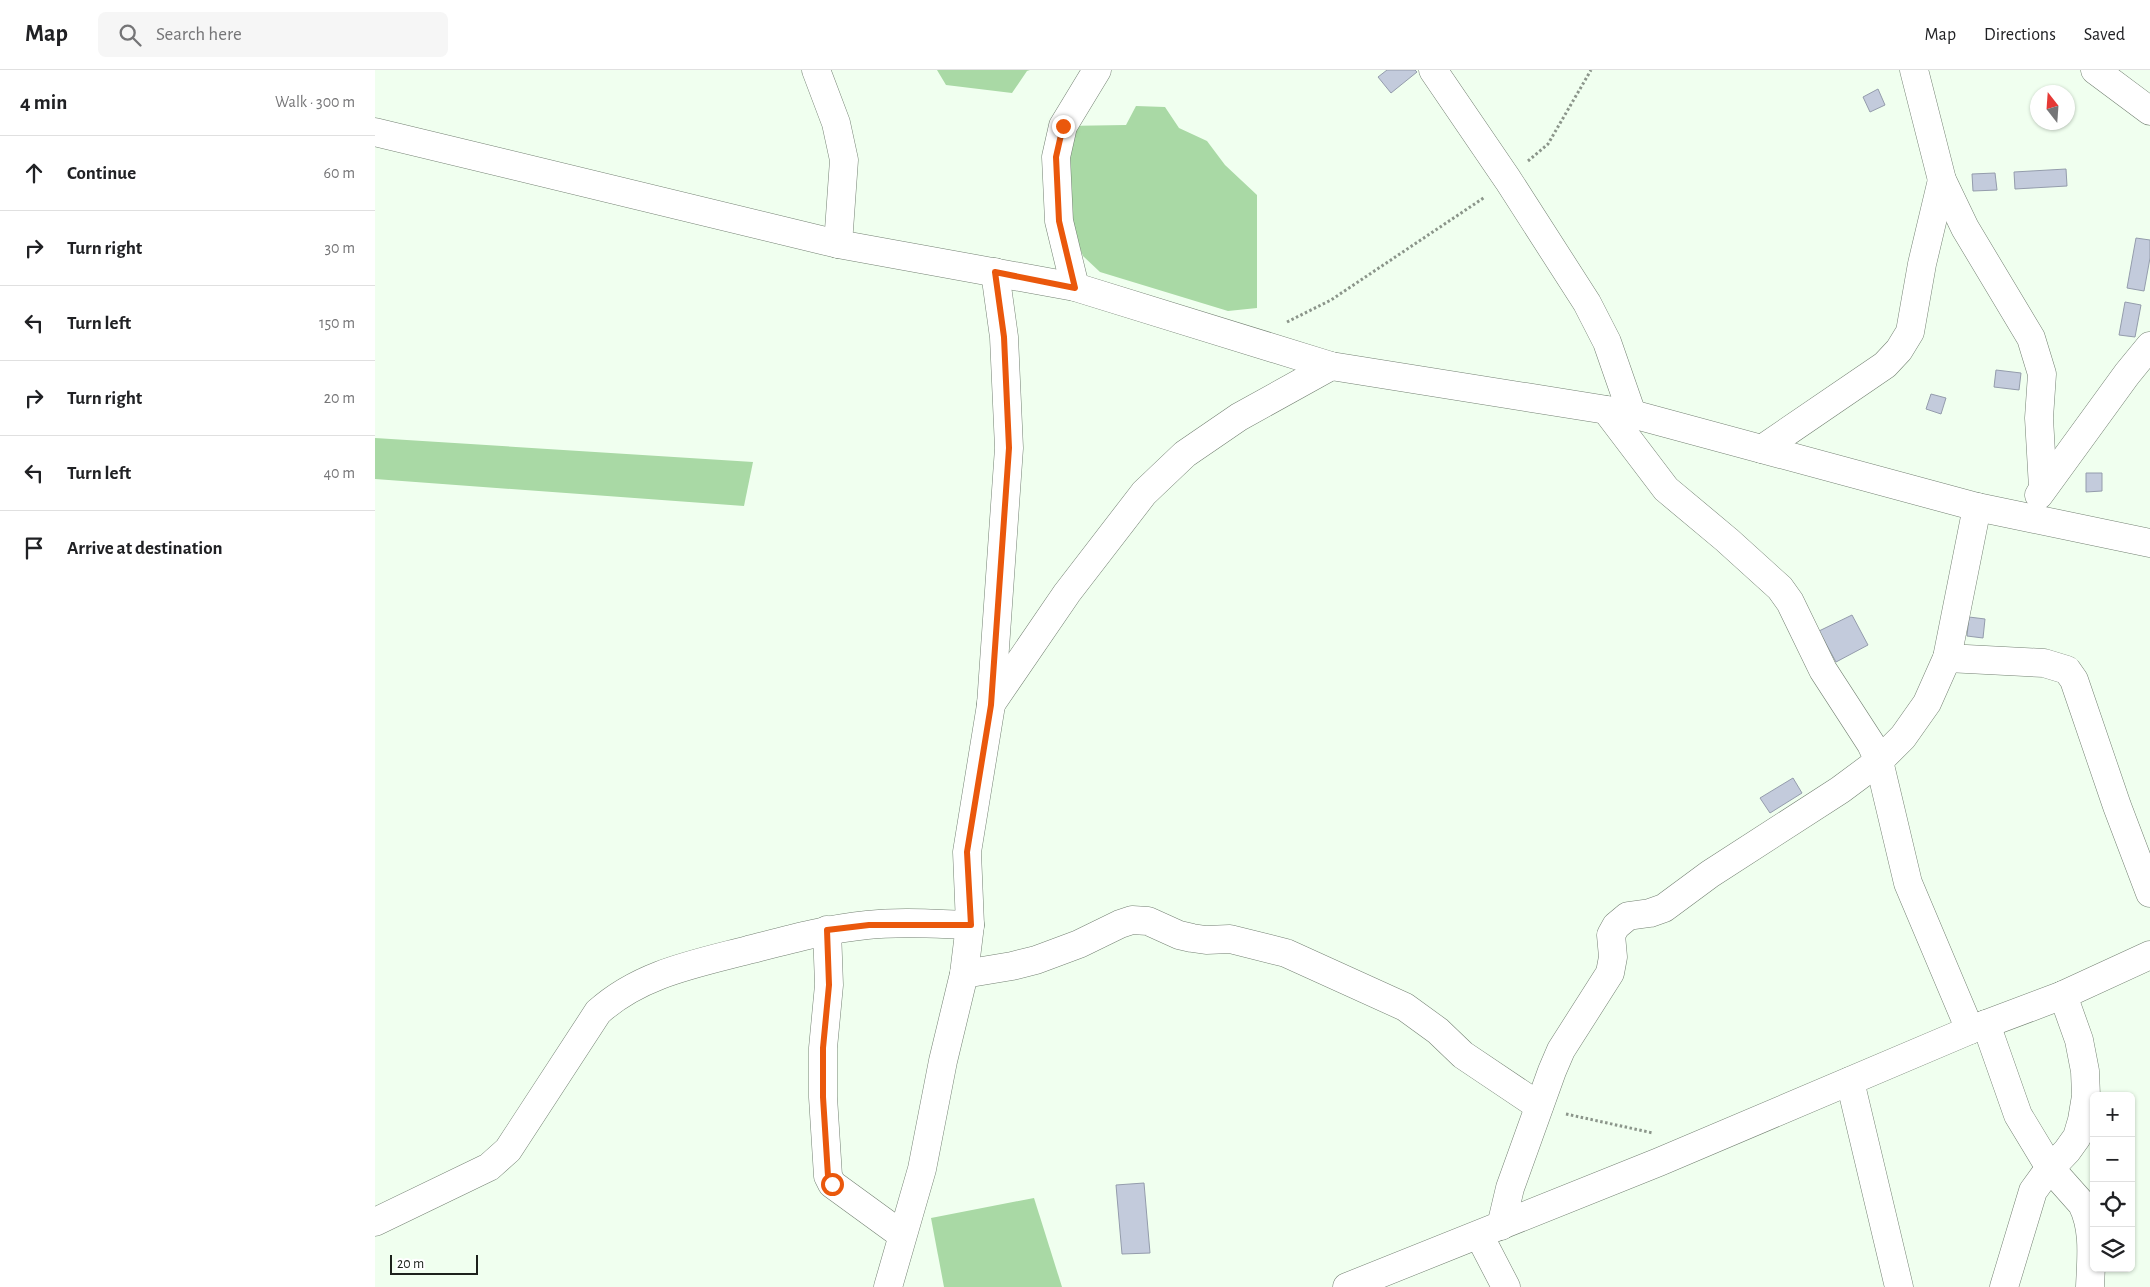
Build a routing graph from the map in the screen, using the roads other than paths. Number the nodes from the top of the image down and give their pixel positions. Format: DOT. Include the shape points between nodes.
graph roads {
  1 [pos="816,70"];
  2 [pos="1097,70"];
  3 [pos="1433,70"];
  4 [pos="1915,70"];
  5 [pos="2095,70"];
  6 [pos="2150,111"];
  7 [pos="375,132"];
  8 [pos="1942,180"];
  9 [pos="838,244"];
  10 [pos="995,272"];
  11 [pos="1075,288"];
  12 [pos="2150,346"];
  13 [pos="1331,366"];
  14 [pos="1619,412"];
  15 [pos="1762,449"];
  16 [pos="2043,488"];
  17 [pos="1977,507"];
  18 [pos="2025,516"];
  19 [pos="2150,544"];
  20 [pos="1947,658"];
  21 [pos="991,705"];
  22 [pos="1879,761"];
  23 [pos="2150,893"];
  24 [pos="971,925"];
  25 [pos="827,930"];
  26 [pos="2150,955"];
  27 [pos="964,974"];
  28 [pos="2063,995"];
  29 [pos="1978,1027"];
  30 [pos="1851,1081"];
  31 [pos="1539,1106"];
  32 [pos="2051,1168"];
  33 [pos="375,1222"];
  34 [pos="1490,1230"];
  35 [pos="902,1235"];
  36 [pos="888,1287"];
  37 [pos="1347,1287"];
  38 [pos="1506,1287"];
  39 [pos="1899,1287"];
  40 [pos="2003,1287"];
  41 [pos="2090,1287"];
  1 -- 9 [label="street" via="835,122 844,160"];
  2 -- 11 [label="street" via="1063,126 1056,157 1059,221"];
  3 -- 14 [label="street" via="1587,303 1607,342"];
  4 -- 8 [label="street"];
  5 -- 6 [label="street"];
  7 -- 9 [label="street"];
  8 -- 15 [label="street" via="1910,332 1899,350 1878,370"];
  8 -- 16 [label="street" via="1965,228 2031,338 2038,356 2042,374 2039,418"];
  9 -- 10 [label="street"];
  10 -- 11 [label="street"];
  10 -- 21 [label="street" via="1004,337 1009,448"];
  11 -- 13 [label="street"];
  12 -- 16 [label="street"];
  13 -- 14 [label="street"];
  13 -- 21 [label="street" via="1239,417 1185,454 1144,493 1067,593"];
  14 -- 15 [label="street"];
  14 -- 22 [label="street" via="1666,489 1780,588 1823,670"];
  15 -- 17 [label="street"];
  16 -- 18 [label="street"];
  17 -- 18 [label="street"];
  17 -- 20 [label="street"];
  18 -- 19 [label="street"];
  20 -- 22 [label="street" via="1917,720"];
  20 -- 23 [label="street" via="2044,663 2067,670 2074,680"];
  21 -- 24 [label="street" via="967,852"];
  22 -- 29 [label="street" via="1908,883"];
  22 -- 31 [label="street" via="1664,908 1628,916 1620,921 1611,935 1613,957 1610,974 1561,1050"];
  24 -- 25 [label="street" via="869,925"];
  24 -- 27 [label="street"];
  25 -- 33 [label="street" via="684,966 619,994 599,1012 508,1150 489,1167"];
  25 -- 35 [label="street" via="829,985 823,1048 823,1097 828,1176 832,1184"];
  26 -- 28 [label="street"];
  27 -- 31 [label="street" via="1036,960 1120,924 1149,920 1186,936 1206,940 1230,939 1286,953 1405,1007 1438,1031 1463,1055"];
  27 -- 35 [label="street" via="922,1169"];
  28 -- 29 [label="street"];
  28 -- 32 [label="street" via="2079,1040 2086,1096 2077,1136"];
  29 -- 30 [label="street"];
  29 -- 32 [label="street" via="2012,1103"];
  30 -- 34 [label="street"];
  30 -- 39 [label="street"];
  31 -- 34 [label="street" via="1511,1188"];
  32 -- 40 [label="street" via="2033,1191"];
  32 -- 41 [label="street" via="2082,1204 2088,1218 2092,1240"];
  34 -- 37 [label="street"];
  34 -- 38 [label="street"];
  35 -- 36 [label="street"];
}
